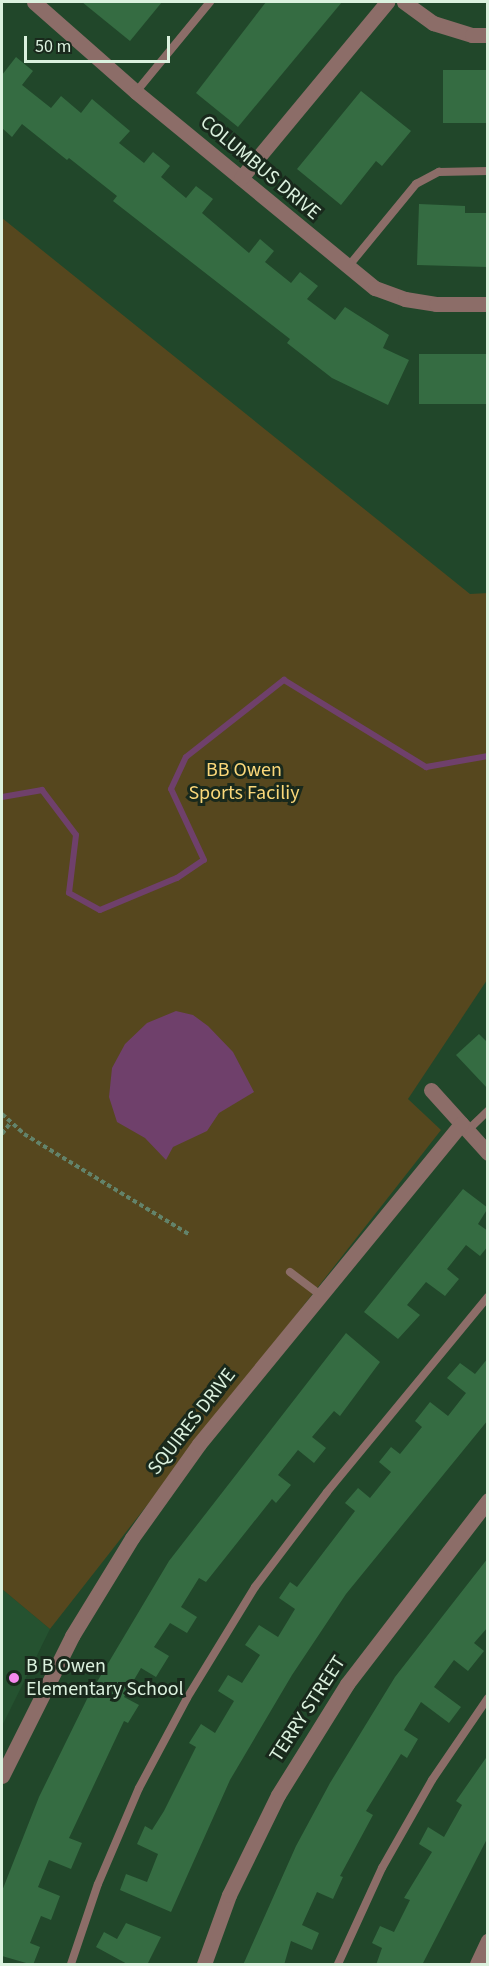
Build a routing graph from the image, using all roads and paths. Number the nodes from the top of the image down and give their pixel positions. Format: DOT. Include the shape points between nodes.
graph roads {
  1 [pos="210,2"];
  2 [pos="387,2"];
  3 [pos="404,2"];
  4 [pos="33,3"];
  5 [pos="488,35"];
  6 [pos="136,92"];
  7 [pos="488,171"];
  8 [pos="242,178"];
  9 [pos="346,269"];
  10 [pos="488,303"];
  11 [pos="431,1090"];
  12 [pos="488,1112"];
  13 [pos="2,1113"];
  14 [pos="11,1122"];
  15 [pos="464,1127"];
  16 [pos="2,1134"];
  17 [pos="488,1153"];
  18 [pos="190,1235"];
  19 [pos="290,1272"];
  20 [pos="321,1295"];
  21 [pos="488,1297"];
  22 [pos="488,1500"];
  23 [pos="488,1698"];
  24 [pos="5,1757"];
  25 [pos="2,1776"];
  26 [pos="488,1940"];
  27 [pos="71,1965"];
  28 [pos="204,1965"];
  29 [pos="338,1965"];
  30 [pos="477,1965"];
  1 -- 6 [label="lane"];
  2 -- 8 [label="street"];
  3 -- 5 [label="street" via="433,23 472,35"];
  4 -- 6 [label="street, COLUMBUS DRIVE"];
  6 -- 8 [label="street, COLUMBUS DRIVE"];
  7 -- 9 [label="lane" via="439,172 416,184"];
  8 -- 9 [label="street, COLUMBUS DRIVE"];
  9 -- 10 [label="street, COLUMBUS DRIVE" via="375,288 405,299 436,304"];
  11 -- 15 [label="street"];
  12 -- 15 [label="lane"];
  13 -- 14 [label="path"];
  14 -- 16 [label="path"];
  14 -- 18 [label="path" via="24,1134"];
  15 -- 17 [label="street"];
  15 -- 20 [label="street, SQUIRES DRIVE"];
  19 -- 20 [label="lane"];
  20 -- 24 [label="street, SQUIRES DRIVE" via="198,1444 132,1538"];
  21 -- 27 [label="lane" via="327,1492 255,1587 187,1698 139,1788 98,1884"];
  22 -- 28 [label="street, TERRY STREET" via="347,1684 278,1795 229,1896"];
  23 -- 29 [label="lane" via="432,1780 388,1858"];
  24 -- 25 [label="street, SQUIRES DRIVE"];
  26 -- 30 [label="street"];
}
